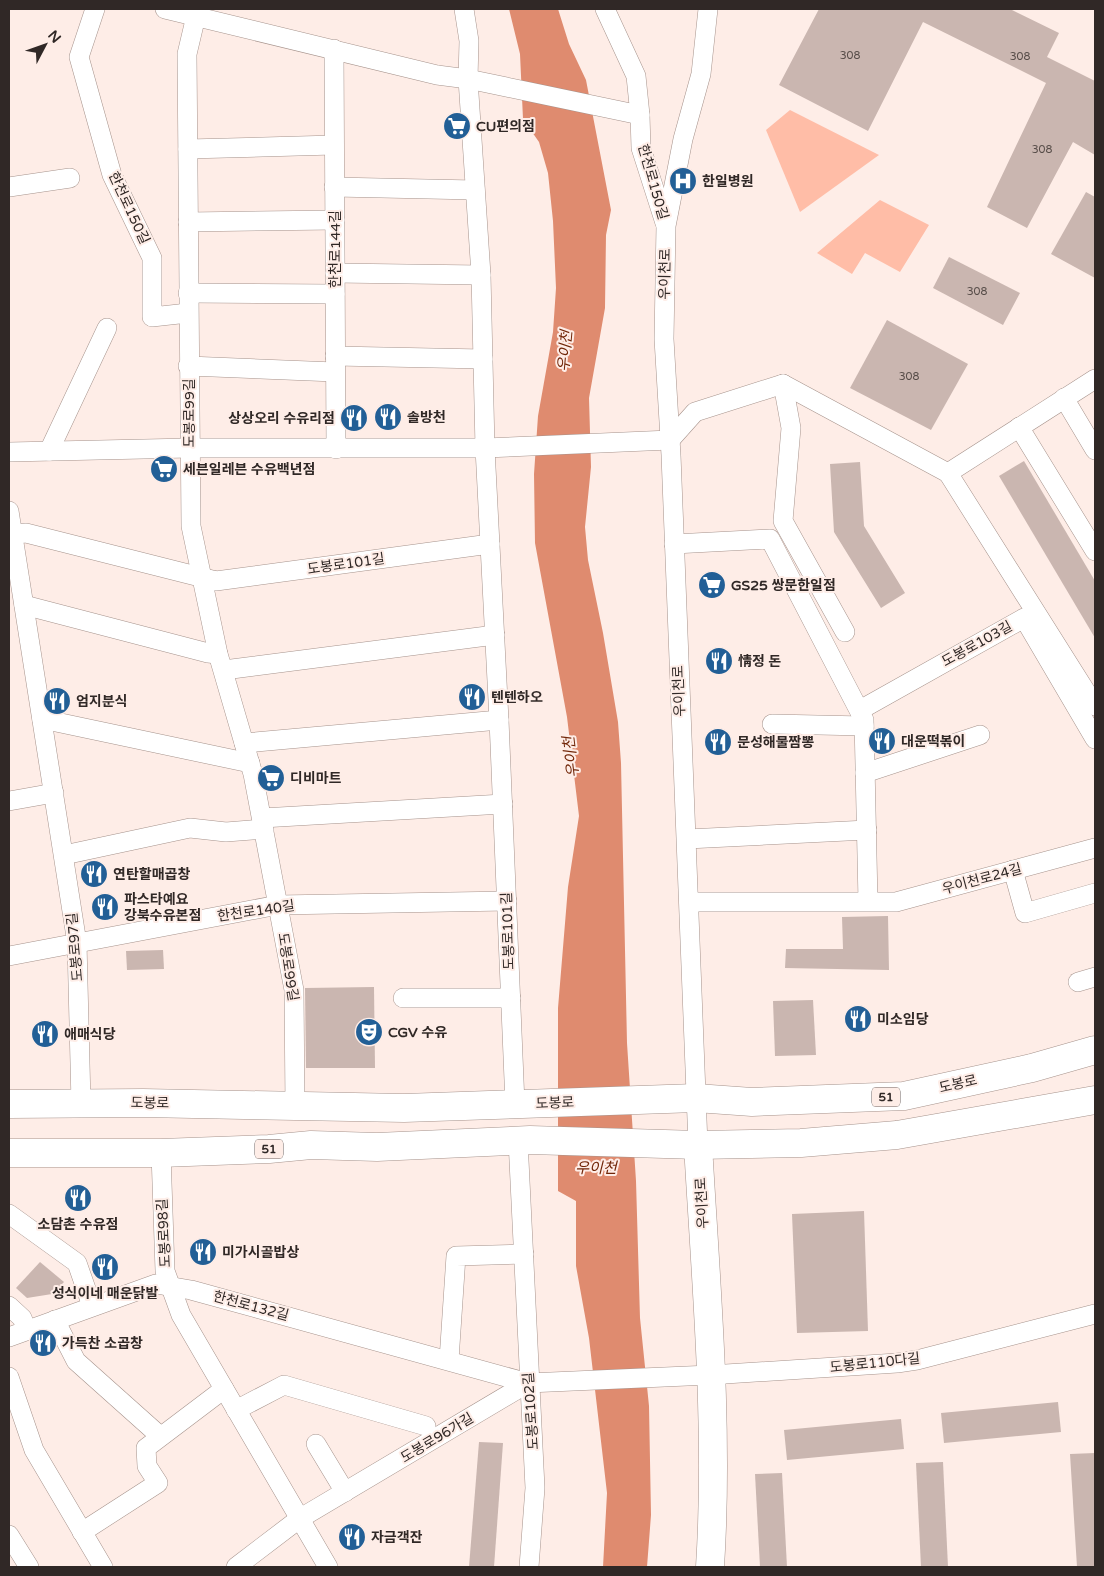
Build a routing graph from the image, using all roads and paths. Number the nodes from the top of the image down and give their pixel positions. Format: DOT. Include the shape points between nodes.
graph roads {
  1 [pos="95,9"];
  2 [pos="166,9"];
  3 [pos="464,9"];
  4 [pos="605,9"];
  5 [pos="708,9"];
  6 [pos="196,16"];
  7 [pos="334,50"];
  8 [pos="468,79"];
  9 [pos="637,114"];
  10 [pos="334,145"];
  11 [pos="188,149"];
  12 [pos="70,178"];
  13 [pos="334,187"];
  14 [pos="9,188"];
  15 [pos="476,190"];
  16 [pos="334,220"];
  17 [pos="188,222"];
  18 [pos="666,226"];
  19 [pos="335,273"];
  20 [pos="481,276"];
  21 [pos="188,293"];
  22 [pos="335,294"];
  23 [pos="188,313"];
  24 [pos="107,328"];
  25 [pos="483,359"];
  26 [pos="335,364"];
  27 [pos="188,366"];
  28 [pos="1095,378"];
  29 [pos="783,384"];
  30 [pos="1064,398"];
  31 [pos="1019,428"];
  32 [pos="670,440"];
  33 [pos="189,448"];
  34 [pos="485,448"];
  35 [pos="336,449"];
  36 [pos="1095,450"];
  37 [pos="49,451"];
  38 [pos="9,452"];
  39 [pos="948,473"];
  40 [pos="9,511"];
  41 [pos="12,534"];
  42 [pos="490,544"];
  43 [pos="674,544"];
  44 [pos="1095,551"];
  45 [pos="203,578"];
  46 [pos="24,605"];
  47 [pos="845,632"];
  48 [pos="495,636"];
  49 [pos="221,662"];
  50 [pos="1095,706"];
  51 [pos="862,718"];
  52 [pos="42,719"];
  53 [pos="499,720"];
  54 [pos="772,724"];
  55 [pos="980,735"];
  56 [pos="1095,739"];
  57 [pos="244,743"];
  58 [pos="250,763"];
  59 [pos="865,773"];
  60 [pos="54,793"];
  61 [pos="9,801"];
  62 [pos="503,804"];
  63 [pos="263,824"];
  64 [pos="867,830"];
  65 [pos="687,839"];
  66 [pos="1095,848"];
  67 [pos="64,855"];
  68 [pos="1013,870"];
  69 [pos="1095,893"];
  70 [pos="507,901"];
  71 [pos="868,901"];
  72 [pos="689,902"];
  73 [pos="278,905"];
  74 [pos="77,943"];
  75 [pos="9,956"];
  76 [pos="403,998"];
  77 [pos="511,998"];
  78 [pos="1095,1050"];
  79 [pos="684,1098"];
  80 [pos="1095,1100"];
  81 [pos="82,1103"];
  82 [pos="9,1104"];
  83 [pos="522,1104"];
  84 [pos="295,1106"];
  85 [pos="524,1140"];
  86 [pos="688,1143"];
  87 [pos="9,1153"];
  88 [pos="160,1153"];
  89 [pos="9,1214"];
  90 [pos="524,1254"];
  91 [pos="169,1286"];
  92 [pos="9,1306"];
  93 [pos="92,1306"];
  94 [pos="1095,1314"];
  95 [pos="54,1320"];
  96 [pos="27,1330"];
  97 [pos="9,1337"];
  98 [pos="449,1360"];
  99 [pos="697,1376"];
  100 [pos="9,1377"];
  101 [pos="533,1382"];
  102 [pos="224,1389"];
  103 [pos="236,1410"];
  104 [pos="426,1426"];
  105 [pos="160,1436"];
  106 [pos="316,1444"];
  107 [pos="345,1492"];
  108 [pos="299,1519"];
  109 [pos="82,1532"];
  110 [pos="9,1535"];
  111 [pos="29,1567"];
  112 [pos="103,1567"];
  113 [pos="236,1567"];
  114 [pos="328,1567"];
  115 [pos="529,1567"];
  116 [pos="710,1567"];
  1 -- 23 [label="street, 한천로150길" via="79,57 112,175 152,258 152,317"];
  2 -- 6 [label="street"];
  3 -- 8 [label="street, 도봉로101길" via="469,41"];
  4 -- 9 [label="street, 한천로150길" via="636,76"];
  5 -- 18 [label="street, 우이천로" via="701,74 683,139"];
  6 -- 7 [label="street"];
  6 -- 11 [label="street, 도봉로99길" via="188,54"];
  7 -- 8 [label="street"];
  7 -- 10 [label="street, 한천로144길"];
  8 -- 9 [label="street"];
  8 -- 15 [label="street, 도봉로101길"];
  9 -- 18 [label="street, 한천로150길" via="641,148"];
  10 -- 11 [label="street"];
  10 -- 13 [label="street, 한천로144길"];
  11 -- 17 [label="street, 도봉로99길"];
  12 -- 14 [label="street"];
  13 -- 15 [label="street"];
  13 -- 16 [label="street, 한천로144길"];
  15 -- 20 [label="street, 도봉로101길"];
  16 -- 17 [label="street"];
  16 -- 19 [label="street, 한천로144길"];
  17 -- 21 [label="street, 도봉로99길"];
  18 -- 32 [label="street, 우이천로" via="664,338"];
  19 -- 20 [label="street"];
  19 -- 22 [label="street, 한천로144길"];
  20 -- 25 [label="street, 도봉로101길"];
  21 -- 22 [label="street"];
  21 -- 23 [label="street, 도봉로99길"];
  22 -- 26 [label="street, 한천로144길"];
  23 -- 27 [label="street, 도봉로99길"];
  24 -- 37 [label="street"];
  25 -- 26 [label="street"];
  25 -- 34 [label="street, 도봉로101길"];
  26 -- 27 [label="street, 도봉로99길"];
  26 -- 35 [label="street, 한천로144길"];
  27 -- 33 [label="street, 도봉로99길"];
  28 -- 30 [label="street"];
  29 -- 32 [label="street" via="695,412"];
  29 -- 39 [label="street"];
  29 -- 47 [label="street" via="791,428 783,521"];
  30 -- 31 [label="street"];
  30 -- 36 [label="street"];
  31 -- 39 [label="street"];
  31 -- 44 [label="street"];
  32 -- 34 [label="street"];
  32 -- 43 [label="street, 우이천로"];
  33 -- 35 [label="street"];
  33 -- 37 [label="street"];
  33 -- 45 [label="street, 도봉로99길" via="191,526"];
  34 -- 35 [label="street"];
  34 -- 42 [label="street, 도봉로101길"];
  37 -- 38 [label="street"];
  39 -- 50 [label="street"];
  40 -- 41 [label="street, 도봉로97길"];
  41 -- 45 [label="street" via="26,533"];
  41 -- 46 [label="street, 도봉로97길"];
  42 -- 45 [label="street, 도봉로101길" via="216,581"];
  42 -- 48 [label="street, 도봉로101길"];
  43 -- 51 [label="street" via="770,539"];
  43 -- 65 [label="street, 우이천로"];
  45 -- 49 [label="street, 도봉로99길"];
  46 -- 49 [label="street" via="208,653"];
  46 -- 52 [label="street, 도봉로97길"];
  48 -- 49 [label="street"];
  48 -- 53 [label="street, 도봉로101길"];
  49 -- 57 [label="street, 도봉로99길"];
  51 -- 54 [label="street"];
  51 -- 56 [label="street, 도봉로103길" via="1024,618"];
  51 -- 59 [label="street"];
  52 -- 58 [label="street"];
  52 -- 60 [label="street, 도봉로97길"];
  53 -- 57 [label="street"];
  53 -- 62 [label="street, 도봉로101길"];
  55 -- 59 [label="street"];
  57 -- 58 [label="street, 도봉로99길"];
  58 -- 63 [label="street, 도봉로99길"];
  59 -- 64 [label="street"];
  60 -- 61 [label="street"];
  60 -- 67 [label="street, 도봉로97길"];
  62 -- 63 [label="street"];
  62 -- 70 [label="street, 도봉로101길"];
  63 -- 67 [label="street" via="226,832 190,828"];
  63 -- 73 [label="street, 도봉로99길"];
  64 -- 65 [label="street"];
  64 -- 71 [label="street"];
  65 -- 72 [label="street, 우이천로"];
  66 -- 68 [label="street, 우이천로24길"];
  67 -- 74 [label="street, 도봉로97길"];
  68 -- 69 [label="street" via="1025,913"];
  68 -- 71 [label="street, 우이천로24길" via="896,902"];
  70 -- 73 [label="street, 한천로140길"];
  70 -- 77 [label="street, 도봉로101길"];
  71 -- 72 [label="street, 우이천로24길"];
  72 -- 79 [label="street, 우이천로"];
  73 -- 74 [label="street, 한천로140길"];
  73 -- 84 [label="street, 도봉로99길" via="294,990"];
  74 -- 75 [label="street, 한천로140길"];
  74 -- 81 [label="street, 도봉로97길"];
  76 -- 77 [label="street"];
  77 -- 83 [label="street, 도봉로101길"];
  78 -- 79 [label="main road, 도봉로 / 51" via="1032,1068 904,1096 752,1102"];
  79 -- 83 [label="main road, 도봉로 / 51"];
  79 -- 86 [label="street, 우이천로"];
  80 -- 86 [label="main road, 51" via="897,1135 810,1142"];
  81 -- 82 [label="main road, 도봉로 / 51"];
  81 -- 84 [label="main road, 도봉로 / 51"];
  83 -- 84 [label="main road, 도봉로 / 51" via="395,1108"];
  85 -- 86 [label="main road, 51"];
  85 -- 88 [label="main road, 51" via="377,1147 311,1145"];
  85 -- 90 [label="street, 도봉로102길"];
  86 -- 99 [label="main road, 우이천로"];
  87 -- 88 [label="main road, 51"];
  88 -- 91 [label="street, 도봉로98길" via="165,1271"];
  89 -- 93 [label="street" via="77,1263"];
  90 -- 98 [label="street" via="456,1256"];
  90 -- 101 [label="street, 도봉로102길"];
  91 -- 93 [label="street, 한천로132길" via="156,1284"];
  91 -- 98 [label="street, 한천로132길"];
  91 -- 102 [label="street, 도봉로98길" via="181,1316"];
  92 -- 96 [label="street" via="22,1318"];
  93 -- 95 [label="street, 한천로132길"];
  94 -- 99 [label="street, 도봉로110다길" via="918,1360"];
  95 -- 96 [label="street, 한천로132길"];
  95 -- 105 [label="street" via="76,1361"];
  96 -- 97 [label="street, 한천로132길"];
  98 -- 101 [label="street, 한천로132길"];
  99 -- 101 [label="street, 도봉로110다길"];
  99 -- 116 [label="main road, 우이천로" via="712,1529"];
  100 -- 109 [label="street" via="34,1450"];
  101 -- 107 [label="street, 도봉로96가길"];
  101 -- 115 [label="street, 도봉로102길" via="535,1488"];
  102 -- 103 [label="street, 도봉로98길"];
  102 -- 105 [label="street"];
  103 -- 104 [label="street" via="284,1385"];
  103 -- 108 [label="street, 도봉로98길"];
  105 -- 109 [label="street" via="146,1448 147,1466 158,1483"];
  106 -- 107 [label="street"];
  107 -- 108 [label="street, 도봉로96가길"];
  108 -- 113 [label="street, 도봉로96가길"];
  108 -- 114 [label="street, 도봉로98길"];
  109 -- 112 [label="street"];
  110 -- 111 [label="street"];
}
